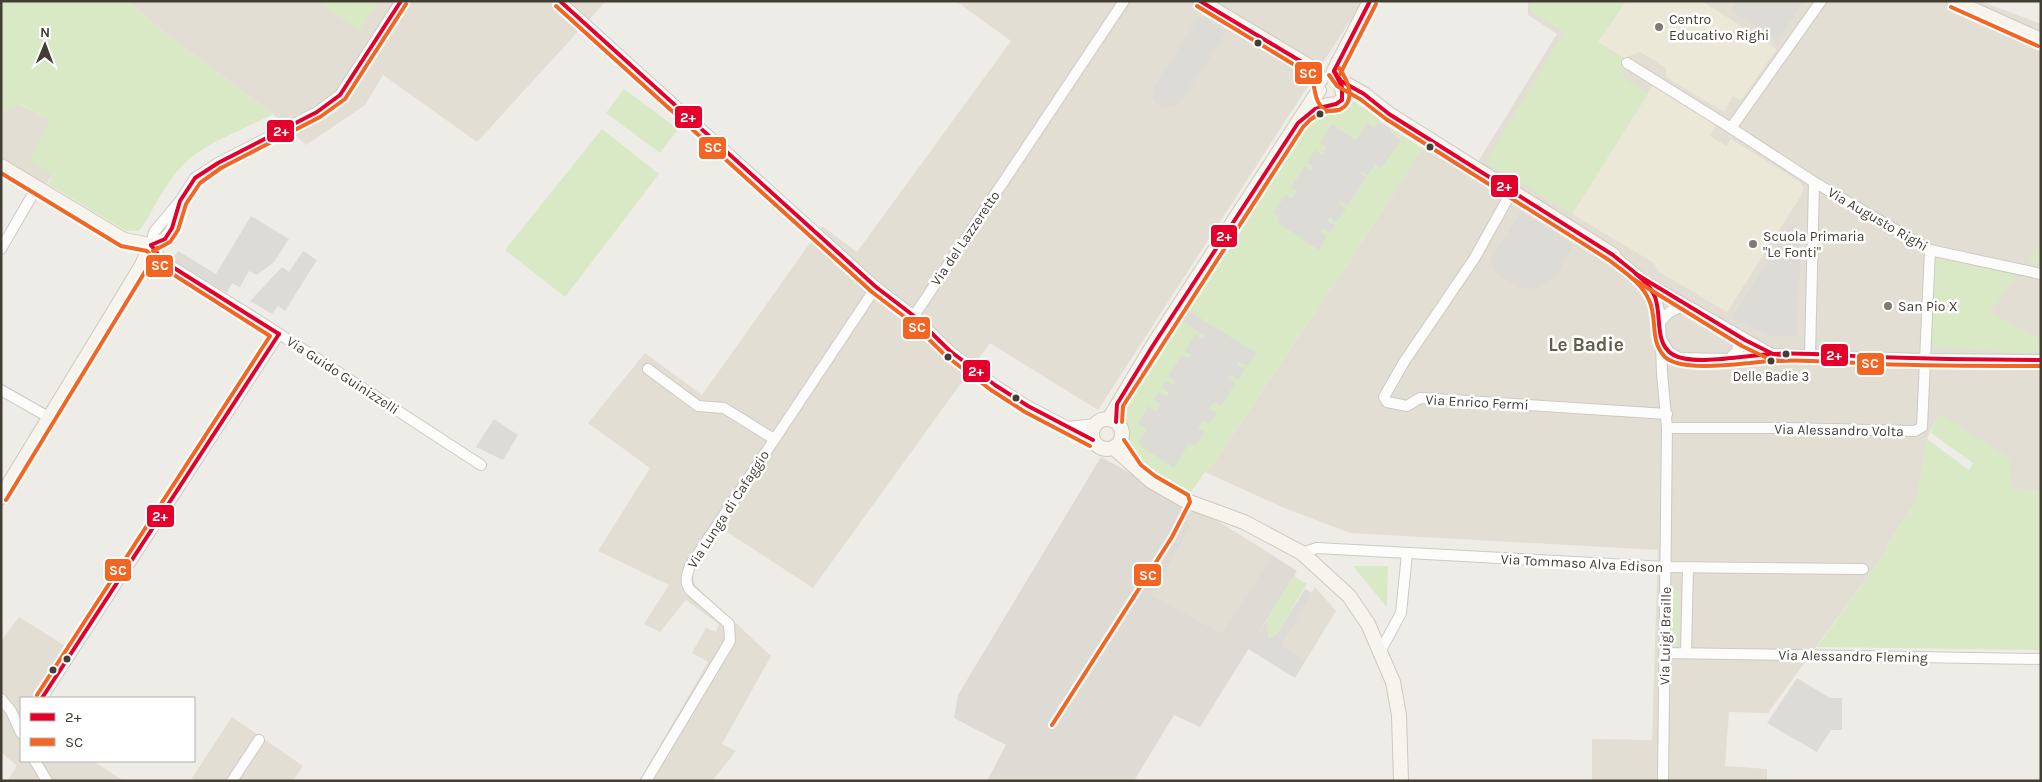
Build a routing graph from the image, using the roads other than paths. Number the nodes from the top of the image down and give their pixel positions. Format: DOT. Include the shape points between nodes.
graph roads {
  1 [pos="401,1"];
  2 [pos="560,1"];
  3 [pos="1124,1"];
  4 [pos="1200,1"];
  5 [pos="1370,1"];
  6 [pos="1821,1"];
  7 [pos="1954,1"];
  8 [pos="2041,40"];
  9 [pos="1627,63"];
  10 [pos="1325,77"];
  11 [pos="1344,97"];
  12 [pos="1367,99"];
  13 [pos="1328,105"];
  14 [pos="1304,115"];
  15 [pos="1732,128"];
  16 [pos="1,166"];
  17 [pos="1814,182"];
  18 [pos="37,187"];
  19 [pos="1512,191"];
  20 [pos="151,245"];
  21 [pos="1,249"];
  22 [pos="1930,250"];
  23 [pos="1613,255"];
  24 [pos="2041,274"];
  25 [pos="1642,279"];
  26 [pos="876,287"];
  27 [pos="1696,309"];
  28 [pos="914,316"];
  29 [pos="1660,323"];
  30 [pos="279,334"];
  31 [pos="1736,334"];
  32 [pos="1661,339"];
  33 [pos="1773,354"];
  34 [pos="1810,356"];
  35 [pos="1679,358"];
  36 [pos="1729,359"];
  37 [pos="1924,359"];
  38 [pos="2041,360"];
  39 [pos="648,369"];
  40 [pos="1662,371"];
  41 [pos="1,390"];
  42 [pos="1667,414"];
  43 [pos="50,418"];
  44 [pos="1107,422"];
  45 [pos="1068,427"];
  46 [pos="1667,428"];
  47 [pos="774,439"];
  48 [pos="1093,440"];
  49 [pos="1116,446"];
  50 [pos="481,465"];
  51 [pos="1,497"];
  52 [pos="1302,553"];
  53 [pos="1407,554"];
  54 [pos="1666,567"];
  55 [pos="1688,568"];
  56 [pos="1863,569"];
  57 [pos="1381,650"];
  58 [pos="1665,653"];
  59 [pos="1686,653"];
  60 [pos="2041,659"];
  61 [pos="43,697"];
  62 [pos="1,699"];
  63 [pos="20,727"];
  64 [pos="259,740"];
  65 [pos="36,762"];
  66 [pos="47,781"];
  67 [pos="232,781"];
  68 [pos="646,781"];
  69 [pos="1401,781"];
  70 [pos="1663,781"];
  1 -- 20 [label="street" via="340,94 317,112 195,178 180,201 165,239"];
  2 -- 26 [label="street"];
  3 -- 28 [label="street, Via del Lazzeretto"];
  4 -- 10 [label="street"];
  5 -- 10 [label="street"];
  6 -- 15 [label="street"];
  7 -- 8 [label="street"];
  9 -- 15 [label="street, Via Augusto Righi"];
  10 -- 11 [label="street"];
  10 -- 12 [label="street" via="1364,94"];
  10 -- 13 [label="street" via="1322,98"];
  10 -- 14 [label="street"];
  11 -- 12 [label="street"];
  11 -- 13 [label="street" via="1338,104"];
  12 -- 19 [label="street"];
  13 -- 14 [label="street"];
  14 -- 44 [label="street" via="1152,347"];
  15 -- 17 [label="street, Via Augusto Righi"];
  16 -- 18 [label="street"];
  17 -- 22 [label="street, Via Augusto Righi"];
  17 -- 34 [label="street"];
  18 -- 20 [label="street" via="124,240"];
  18 -- 21 [label="street"];
  19 -- 23 [label="street"];
  19 -- 42 [label="street, Via Enrico Fermi" via="1474,259 1384,396 1387,402 1407,406 1420,398"];
  20 -- 30 [label="street, Via Guido Guinizzelli" via="163,261"];
  20 -- 43 [label="street"];
  22 -- 24 [label="street, Via Augusto Righi"];
  22 -- 37 [label="street, Via Alessandro Volta"];
  23 -- 25 [label="street"];
  25 -- 27 [label="street"];
  25 -- 29 [label="street, Via Luigi Braille" via="1655,296"];
  26 -- 28 [label="street"];
  26 -- 47 [label="street, Via Lunga di Cafaggio"];
  27 -- 29 [label="street" via="1680,307 1672,310"];
  27 -- 31 [label="street"];
  28 -- 45 [label="street" via="950,351 988,380"];
  29 -- 32 [label="street, Via Luigi Braille"];
  30 -- 50 [label="street, Via Guido Guinizzelli"];
  30 -- 61 [label="street"];
  31 -- 33 [label="street"];
  31 -- 36 [label="street" via="1738,350"];
  32 -- 35 [label="street" via="1669,352"];
  32 -- 40 [label="street, Via Luigi Braille"];
  33 -- 34 [label="street"];
  33 -- 36 [label="street"];
  34 -- 37 [label="street"];
  35 -- 36 [label="street"];
  35 -- 40 [label="street" via="1665,363"];
  37 -- 38 [label="street"];
  37 -- 46 [label="street, Via Alessandro Volta" via="1922,428 1915,431"];
  39 -- 47 [label="street" via="698,406 724,408"];
  40 -- 42 [label="street, Via Luigi Braille"];
  41 -- 43 [label="street"];
  42 -- 46 [label="street, Via Luigi Braille"];
  43 -- 51 [label="street"];
  44 -- 45 [label="street"];
  44 -- 48 [label="street" via="1092,432"];
  44 -- 49 [label="street" via="1122,430"];
  45 -- 48 [label="street"];
  46 -- 54 [label="street, Via Luigi Braille"];
  47 -- 68 [label="street, Via Lunga di Cafaggio" via="687,573 690,590 729,624 730,642"];
  48 -- 49 [label="street" via="1104,449"];
  49 -- 52 [label="street" via="1151,481 1184,500 1244,522"];
  52 -- 53 [label="street, Via Tommaso Alva Edison" via="1317,548"];
  52 -- 57 [label="street" via="1349,596"];
  53 -- 54 [label="street, Via Tommaso Alva Edison"];
  53 -- 57 [label="street" via="1401,612"];
  54 -- 55 [label="street, Via Tommaso Alva Edison"];
  54 -- 58 [label="street, Via Luigi Braille"];
  55 -- 56 [label="street, Via Tommaso Alva Edison"];
  55 -- 59 [label="street"];
  57 -- 69 [label="street" via="1393,682 1399,714"];
  58 -- 59 [label="street, Via Alessandro Fleming"];
  58 -- 70 [label="street, Via Luigi Braille"];
  59 -- 60 [label="street, Via Alessandro Fleming"];
  62 -- 63 [label="street"];
  64 -- 67 [label="street"];
  65 -- 66 [label="street"];
}
